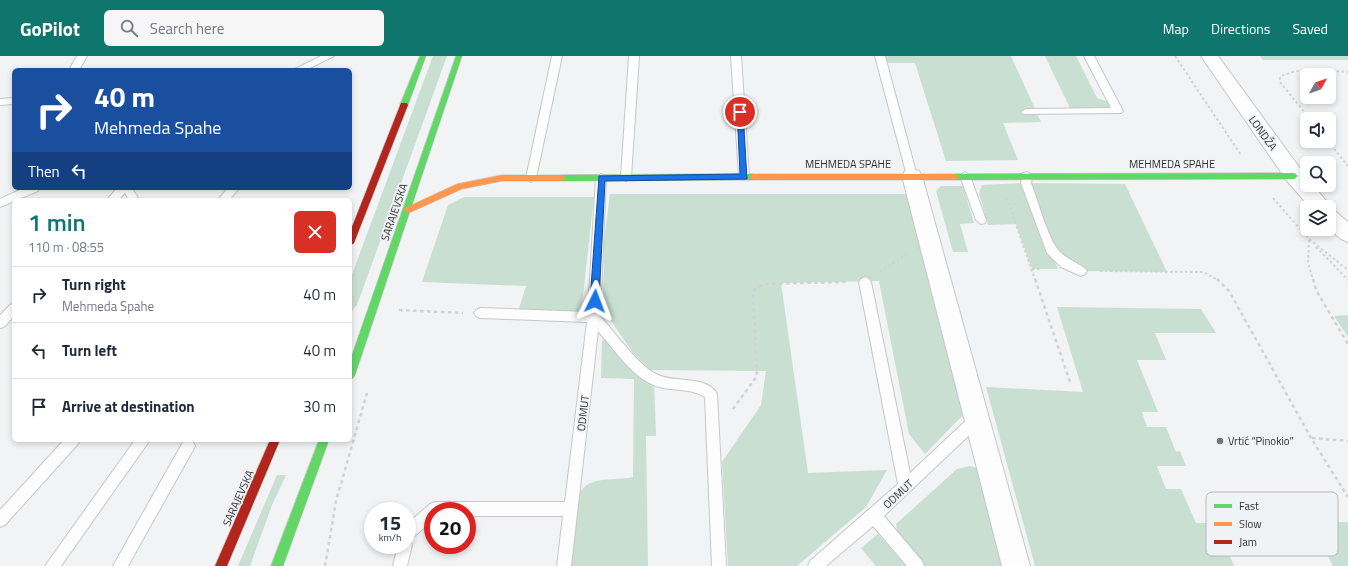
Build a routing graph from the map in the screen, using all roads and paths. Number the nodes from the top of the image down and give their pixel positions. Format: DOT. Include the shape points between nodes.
graph roads {
  1 [pos="82,56"];
  2 [pos="329,56"];
  3 [pos="423,56"];
  4 [pos="459,56"];
  5 [pos="557,56"];
  6 [pos="634,56"];
  7 [pos="736,56"];
  8 [pos="880,56"];
  9 [pos="1089,56"];
  10 [pos="1209,56"];
  11 [pos="75,68"];
  12 [pos="302,68"];
  13 [pos="1348,72"];
  14 [pos="12,101"];
  15 [pos="0,102"];
  16 [pos="1026,112"];
  17 [pos="1304,112"];
  18 [pos="1334,148"];
  19 [pos="1348,166"];
  20 [pos="744,176"];
  21 [pos="912,176"];
  22 [pos="965,176"];
  23 [pos="1027,176"];
  24 [pos="1294,176"];
  25 [pos="626,177"];
  26 [pos="531,178"];
  27 [pos="601,178"];
  28 [pos="29,190"];
  29 [pos="121,190"];
  30 [pos="232,190"];
  31 [pos="1004,191"];
  32 [pos="114,198"];
  33 [pos="225,198"];
  34 [pos="1315,200"];
  35 [pos="0,203"];
  36 [pos="408,210"];
  37 [pos="981,220"];
  38 [pos="1336,223"];
  39 [pos="1348,234"];
  40 [pos="352,238"];
  41 [pos="928,240"];
  42 [pos="1032,269"];
  43 [pos="1081,271"];
  44 [pos="1348,280"];
  45 [pos="865,282"];
  46 [pos="12,310"];
  47 [pos="394,310"];
  48 [pos="455,313"];
  49 [pos="480,314"];
  50 [pos="594,317"];
  51 [pos="0,323"];
  52 [pos="1348,344"];
  53 [pos="352,369"];
  54 [pos="1070,382"];
  55 [pos="368,391"];
  56 [pos="978,418"];
  57 [pos="712,425"];
  58 [pos="1311,438"];
  59 [pos="1348,441"];
  60 [pos="71,442"];
  61 [pos="142,442"];
  62 [pos="275,442"];
  63 [pos="323,442"];
  64 [pos="188,446"];
  65 [pos="906,487"];
  66 [pos="1348,497"];
  67 [pos="572,509"];
  68 [pos="874,516"];
  69 [pos="0,520"];
  70 [pos="416,526"];
  71 [pos="403,554"];
  72 [pos="52,566"];
  73 [pos="120,566"];
  74 [pos="221,566"];
  75 [pos="277,566"];
  76 [pos="326,566"];
  77 [pos="400,566"];
  78 [pos="564,566"];
  79 [pos="719,566"];
  80 [pos="815,566"];
  81 [pos="917,566"];
  82 [pos="1016,566"];
  1 -- 11 [label="lane"];
  2 -- 12 [label="lane"];
  3 -- 40 [label="street"];
  4 -- 36 [label="street, SARAJEVSKA"];
  5 -- 26 [label="lane"];
  6 -- 25 [label="lane"];
  7 -- 20 [label="lane"];
  8 -- 21 [label="lane"];
  9 -- 16 [label="lane" via="1118,111"];
  10 -- 24 [label="street, LONDŽA"];
  13 -- 17 [label="path" via="1297,72 1282,75 1280,82"];
  14 -- 15 [label="lane"];
  18 -- 19 [label="path"];
  20 -- 21 [label="street, MEHMEDA SPAHE"];
  20 -- 25 [label="street, MEHMEDA SPAHE"];
  21 -- 22 [label="street, MEHMEDA SPAHE"];
  21 -- 41 [label="street"];
  22 -- 23 [label="street, MEHMEDA SPAHE"];
  22 -- 37 [label="lane"];
  23 -- 24 [label="street, MEHMEDA SPAHE"];
  23 -- 43 [label="lane" via="1026,183 1051,250 1065,264"];
  24 -- 34 [label="street, LONDŽA"];
  25 -- 27 [label="street, MEHMEDA SPAHE"];
  26 -- 27 [label="street, MEHMEDA SPAHE"];
  26 -- 36 [label="street, MEHMEDA SPAHE" via="502,178 460,186"];
  27 -- 50 [label="lane, ODMUT"];
  28 -- 35 [label="lane"];
  29 -- 32 [label="lane"];
  30 -- 33 [label="lane"];
  31 -- 42 [label="path"];
  36 -- 53 [label="street, SARAJEVSKA"];
  38 -- 39 [label="street"];
  41 -- 45 [label="path"];
  41 -- 56 [label="street"];
  42 -- 43 [label="path"];
  42 -- 54 [label="path"];
  43 -- 58 [label="path" via="1203,272 1218,280 1229,292"];
  44 -- 52 [label="path" via="1309,239 1308,262 1316,290"];
  45 -- 57 [label="path" via="773,283 757,287 753,292 757,376 730,412"];
  45 -- 65 [label="lane"];
  46 -- 51 [label="lane"];
  47 -- 48 [label="path"];
  49 -- 50 [label="lane"];
  50 -- 57 [label="lane" via="632,360 654,380 703,388 710,394"];
  50 -- 67 [label="lane, ODMUT"];
  55 -- 76 [label="path" via="336,501"];
  56 -- 65 [label="lane, ODMUT"];
  56 -- 82 [label="street"];
  57 -- 79 [label="lane"];
  58 -- 59 [label="path"];
  58 -- 66 [label="path"];
  60 -- 69 [label="lane"];
  61 -- 72 [label="lane"];
  62 -- 74 [label="street, SARAJEVSKA"];
  63 -- 75 [label="street"];
  64 -- 73 [label="lane"];
  65 -- 68 [label="lane, ODMUT"];
  67 -- 70 [label="lane" via="434,509"];
  67 -- 78 [label="lane, ODMUT"];
  68 -- 80 [label="lane, ODMUT"];
  68 -- 81 [label="lane"];
  71 -- 77 [label="lane"];
}
